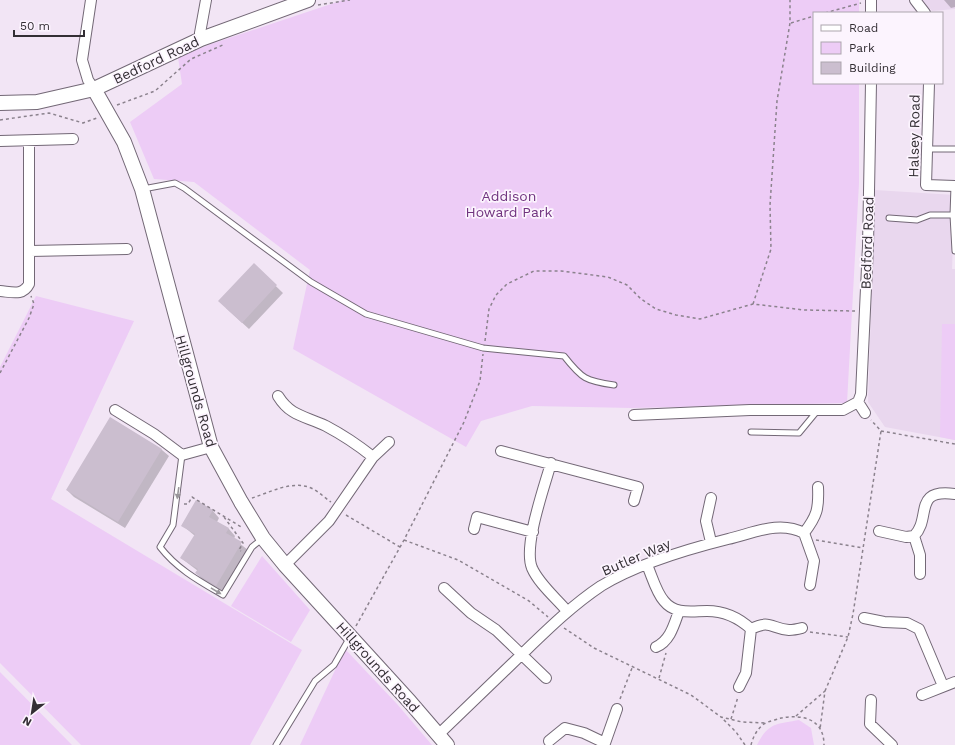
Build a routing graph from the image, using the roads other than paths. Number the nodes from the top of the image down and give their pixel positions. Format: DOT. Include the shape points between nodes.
graph roads {
  1 [pos="91,0"];
  2 [pos="206,0"];
  3 [pos="308,0"];
  4 [pos="914,0"];
  5 [pos="867,1"];
  6 [pos="871,12"];
  7 [pos="924,12"];
  8 [pos="201,39"];
  9 [pos="871,84"];
  10 [pos="929,84"];
  11 [pos="94,89"];
  12 [pos="0,103"];
  13 [pos="73,139"];
  14 [pos="0,141"];
  15 [pos="29,141"];
  16 [pos="927,149"];
  17 [pos="955,149"];
  18 [pos="954,186"];
  19 [pos="142,189"];
  20 [pos="953,215"];
  21 [pos="889,218"];
  22 [pos="127,249"];
  23 [pos="30,251"];
  24 [pos="955,251"];
  25 [pos="0,291"];
  26 [pos="614,385"];
  27 [pos="278,396"];
  28 [pos="858,402"];
  29 [pos="115,410"];
  30 [pos="818,410"];
  31 [pos="865,413"];
  32 [pos="634,415"];
  33 [pos="751,432"];
  34 [pos="389,442"];
  35 [pos="211,447"];
  36 [pos="501,451"];
  37 [pos="182,454"];
  38 [pos="373,457"];
  39 [pos="551,464"];
  40 [pos="818,488"];
  41 [pos="955,494"];
  42 [pos="711,498"];
  43 [pos="634,501"];
  44 [pos="474,529"];
  45 [pos="879,531"];
  46 [pos="532,532"];
  47 [pos="804,532"];
  48 [pos="914,536"];
  49 [pos="263,538"];
  50 [pos="711,542"];
  51 [pos="285,565"];
  52 [pos="648,565"];
  53 [pos="920,574"];
  54 [pos="810,585"];
  55 [pos="444,588"];
  56 [pos="567,611"];
  57 [pos="679,611"];
  58 [pos="864,618"];
  59 [pos="802,628"];
  60 [pos="751,630"];
  61 [pos="350,636"];
  62 [pos="662,646"];
  63 [pos="522,653"];
  64 [pos="546,678"];
  65 [pos="955,682"];
  66 [pos="944,686"];
  67 [pos="740,687"];
  68 [pos="922,695"];
  69 [pos="872,700"];
  70 [pos="617,709"];
  71 [pos="443,740"];
  72 [pos="549,741"];
  73 [pos="604,744"];
  74 [pos="276,745"];
  75 [pos="892,745"];
  1 -- 11 [label="street" via="82,60 88,80"];
  2 -- 8 [label="street"];
  3 -- 8 [label="street, Bedford Road"];
  4 -- 7 [label="street"];
  5 -- 6 [label="street"];
  8 -- 11 [label="street, Bedford Road"];
  9 -- 28 [label="street, Bedford Road" via="865,311 861,394"];
  10 -- 16 [label="street, Halsey Road"];
  11 -- 12 [label="street, Bedford Road" via="37,102"];
  11 -- 19 [label="street, Hillgrounds Road" via="124,142"];
  13 -- 15 [label="street"];
  14 -- 15 [label="street"];
  15 -- 23 [label="street"];
  16 -- 17 [label="lane"];
  16 -- 18 [label="street, Halsey Road" via="926,185"];
  18 -- 20 [label="lane"];
  19 -- 26 [label="lane" via="175,184 184,188 311,282 366,314 483,348 564,356 591,382"];
  19 -- 35 [label="street, Hillgrounds Road"];
  20 -- 21 [label="lane" via="930,216 917,220"];
  20 -- 24 [label="lane"];
  22 -- 23 [label="street"];
  23 -- 25 [label="street" via="30,284 26,290 20,293"];
  27 -- 38 [label="street" via="288,410 349,439"];
  28 -- 30 [label="street" via="843,410"];
  28 -- 31 [label="street"];
  29 -- 37 [label="street"];
  30 -- 32 [label="street"];
  30 -- 33 [label="lane" via="799,434"];
  34 -- 38 [label="street"];
  35 -- 37 [label="street"];
  35 -- 49 [label="street, Hillgrounds Road"];
  36 -- 39 [label="street"];
  37 -- 49 [label="lane, one-way" via="173,525 160,547 181,569 223,595 252,547"];
  38 -- 51 [label="street" via="339,509"];
  39 -- 43 [label="street" via="638,487"];
  39 -- 46 [label="street"];
  40 -- 47 [label="street" via="819,503 815,517"];
  41 -- 48 [label="street" via="942,492 927,501 922,510 921,524"];
  42 -- 50 [label="street" via="706,521"];
  44 -- 46 [label="street" via="477,517"];
  45 -- 48 [label="street"];
  46 -- 56 [label="street" via="529,555 532,567"];
  47 -- 50 [label="street, Butler Way" via="784,526 772,527"];
  47 -- 54 [label="street" via="814,561"];
  48 -- 53 [label="street" via="920,555"];
  49 -- 51 [label="street, Hillgrounds Road"];
  50 -- 52 [label="street, Butler Way"];
  51 -- 61 [label="street, Hillgrounds Road"];
  52 -- 56 [label="street, Butler Way" via="602,586"];
  52 -- 57 [label="street" via="664,601"];
  55 -- 63 [label="street"];
  56 -- 63 [label="street, Butler Way"];
  57 -- 60 [label="street" via="708,610 728,614"];
  57 -- 62 [label="street"];
  58 -- 66 [label="street" via="908,623 919,629"];
  59 -- 60 [label="street" via="788,630 769,624"];
  60 -- 67 [label="street" via="749,675"];
  61 -- 71 [label="street, Hillgrounds Road"];
  61 -- 74 [label="lane" via="334,665 315,682"];
  63 -- 64 [label="street"];
  63 -- 71 [label="street, Butler Way"];
  65 -- 66 [label="street"];
  66 -- 68 [label="street"];
  69 -- 75 [label="street" via="870,724"];
  70 -- 73 [label="street"];
  72 -- 73 [label="street" via="565,728"];
}
